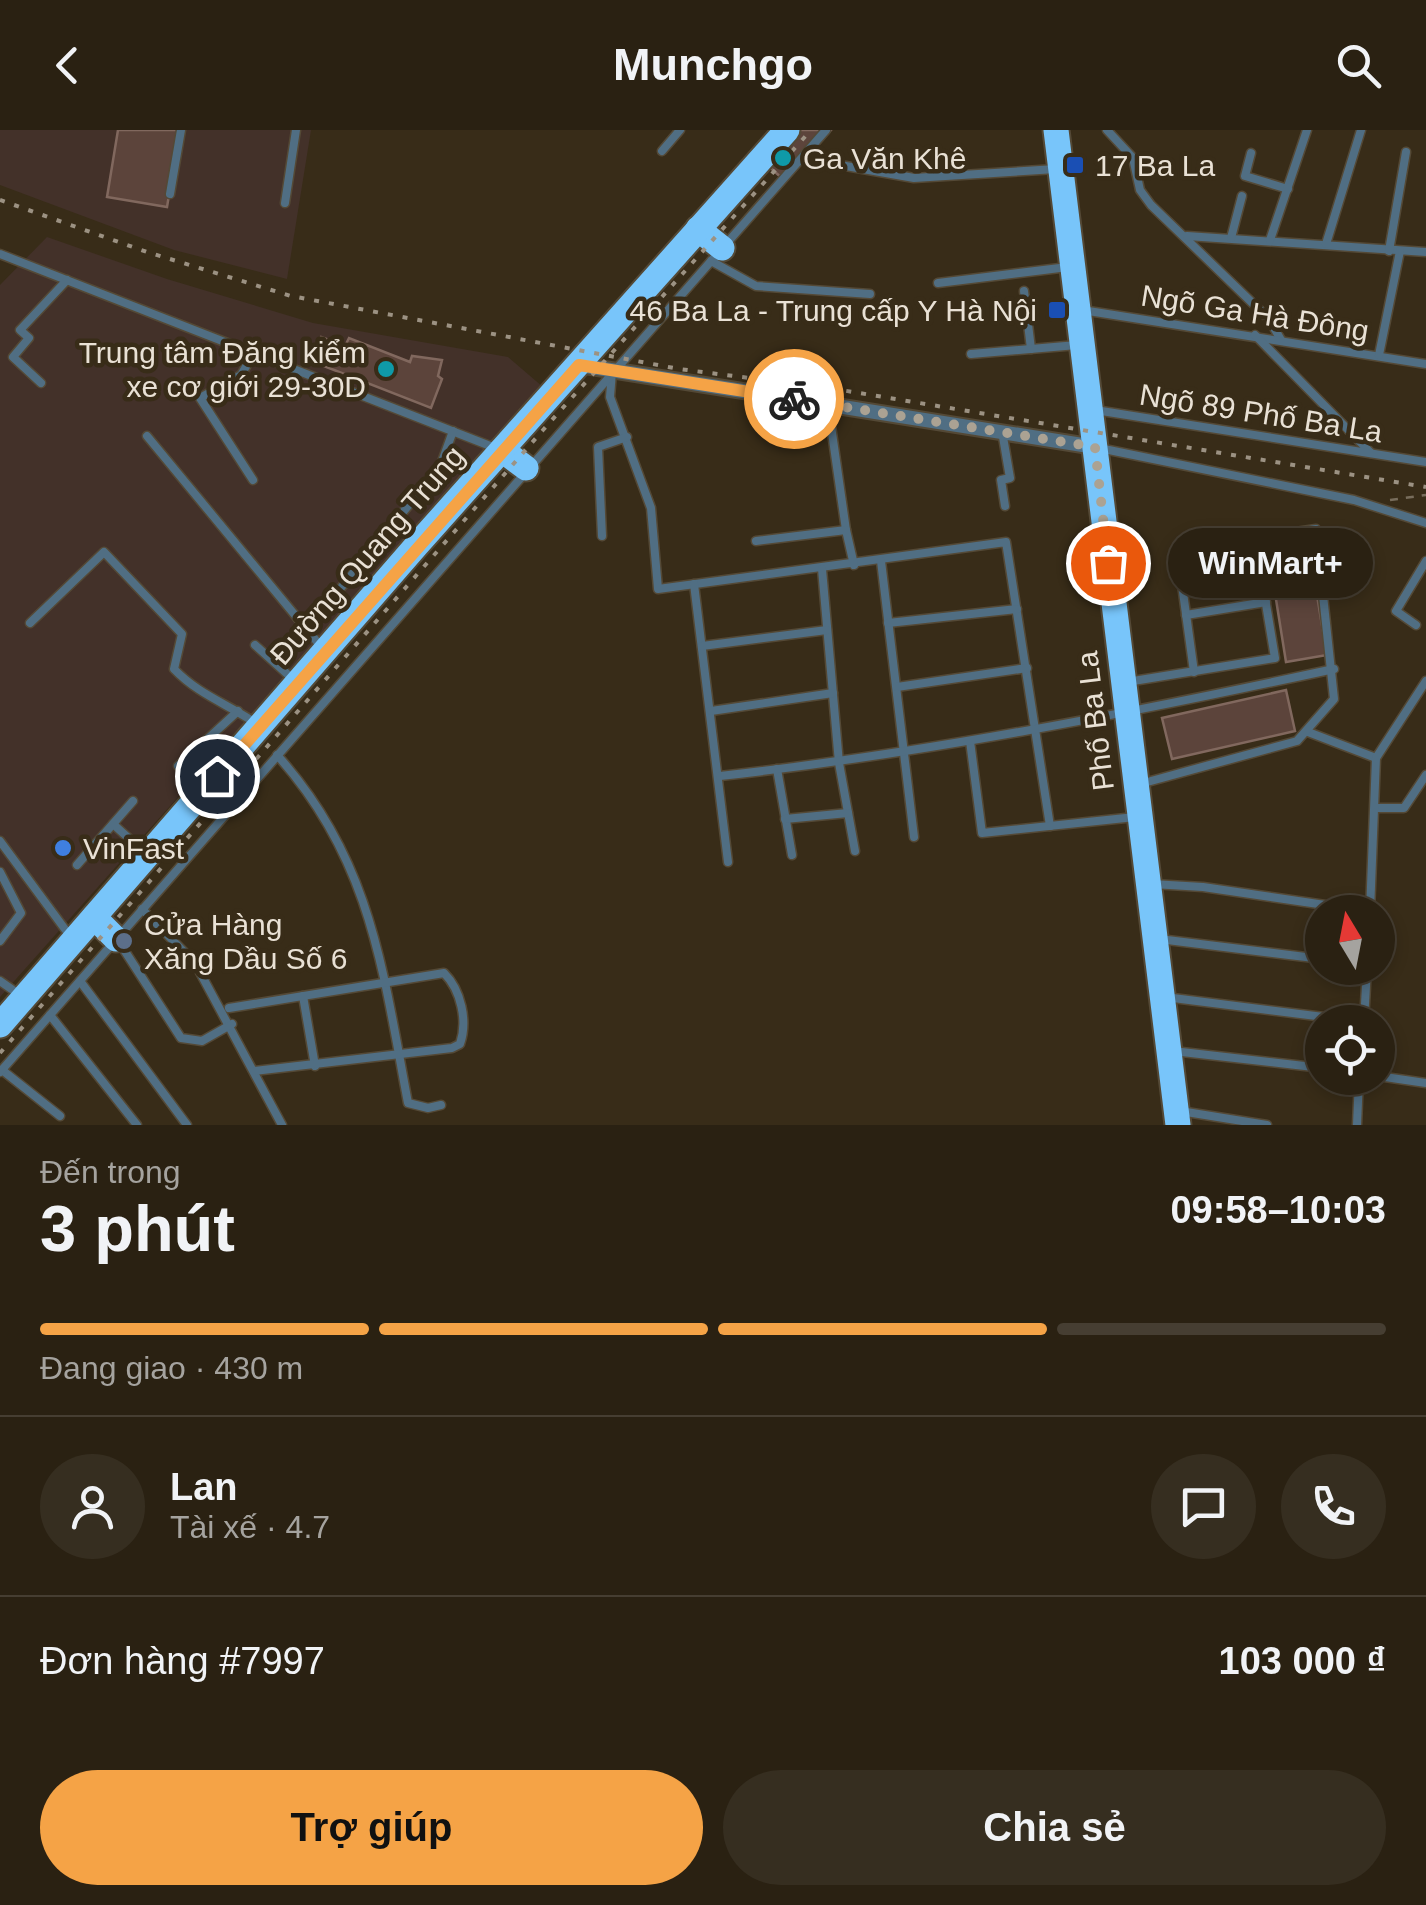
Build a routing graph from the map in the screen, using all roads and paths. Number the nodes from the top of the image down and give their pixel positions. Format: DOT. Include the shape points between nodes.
graph roads {
  1 [pos="181,130"];
  2 [pos="296,130"];
  3 [pos="680,130"];
  4 [pos="787,130"];
  5 [pos="826,130"];
  6 [pos="1056,130"];
  7 [pos="1107,130"];
  8 [pos="1307,130"];
  9 [pos="1361,130"];
  10 [pos="662,151"];
  11 [pos="1406,152"];
  12 [pos="1251,153"];
  13 [pos="824,162"];
  14 [pos="1061,169"];
  15 [pos="1288,190"];
  16 [pos="170,194"];
  17 [pos="1242,196"];
  18 [pos="284,203"];
  19 [pos="698,228"];
  20 [pos="1187,236"];
  21 [pos="1231,238"];
  22 [pos="1270,240"];
  23 [pos="1326,244"];
  24 [pos="1388,251"];
  25 [pos="1400,251"];
  26 [pos="1426,252"];
  27 [pos="0,254"];
  28 [pos="717,255"];
  29 [pos="1072,266"];
  30 [pos="67,280"];
  31 [pos="938,284"];
  32 [pos="1024,291"];
  33 [pos="870,294"];
  34 [pos="1077,310"];
  35 [pos="1256,335"];
  36 [pos="1282,340"];
  37 [pos="1081,345"];
  38 [pos="1031,349"];
  39 [pos="254,353"];
  40 [pos="971,354"];
  41 [pos="1380,355"];
  42 [pos="1426,364"];
  43 [pos="579,365"];
  44 [pos="612,372"];
  45 [pos="41,384"];
  46 [pos="828,405"];
  47 [pos="1089,409"];
  48 [pos="453,431"];
  49 [pos="1002,431"];
  50 [pos="148,436"];
  51 [pos="626,437"];
  52 [pos="1095,447"];
  53 [pos="502,450"];
  54 [pos="1371,453"];
  55 [pos="1426,462"];
  56 [pos="526,468"];
  57 [pos="253,480"];
  58 [pos="1426,495"];
  59 [pos="1369,505"];
  60 [pos="1006,506"];
  61 [pos="1426,523"];
  62 [pos="846,530"];
  63 [pos="602,536"];
  64 [pos="1255,538"];
  65 [pos="756,542"];
  66 [pos="1426,560"];
  67 [pos="881,562"];
  68 [pos="854,565"];
  69 [pos="822,569"];
  70 [pos="694,584"];
  71 [pos="331,600"];
  72 [pos="1266,602"];
  73 [pos="1017,609"];
  74 [pos="1186,615"];
  75 [pos="30,623"];
  76 [pos="888,623"];
  77 [pos="1416,625"];
  78 [pos="827,630"];
  79 [pos="255,645"];
  80 [pos="702,646"];
  81 [pos="326,652"];
  82 [pos="1027,668"];
  83 [pos="1334,669"];
  84 [pos="1194,672"];
  85 [pos="1426,681"];
  86 [pos="1122,682"];
  87 [pos="298,684"];
  88 [pos="896,686"];
  89 [pos="833,693"];
  90 [pos="238,711"];
  91 [pos="711,711"];
  92 [pos="1126,714"];
  93 [pos="260,727"];
  94 [pos="1037,729"];
  95 [pos="1308,732"];
  96 [pos="970,741"];
  97 [pos="904,752"];
  98 [pos="277,756"];
  99 [pos="1376,758"];
  100 [pos="838,762"];
  101 [pos="178,766"];
  102 [pos="777,770"];
  103 [pos="1426,775"];
  104 [pos="720,776"];
  105 [pos="1135,785"];
  106 [pos="133,801"];
  107 [pos="1376,808"];
  108 [pos="848,812"];
  109 [pos="1139,816"];
  110 [pos="785,819"];
  111 [pos="112,824"];
  112 [pos="1050,826"];
  113 [pos="914,837"];
  114 [pos="0,842"];
  115 [pos="856,850"];
  116 [pos="148,855"];
  117 [pos="792,855"];
  118 [pos="728,862"];
  119 [pos="77,865"];
  120 [pos="0,872"];
  121 [pos="1148,884"];
  122 [pos="1371,895"];
  123 [pos="1305,902"];
  124 [pos="142,909"];
  125 [pos="94,917"];
  126 [pos="1154,938"];
  127 [pos="73,939"];
  128 [pos="116,939"];
  129 [pos="0,941"];
  130 [pos="1305,957"];
  131 [pos="80,980"];
  132 [pos="0,982"];
  133 [pos="387,983"];
  134 [pos="303,996"];
  135 [pos="1162,997"];
  136 [pos="23,998"];
  137 [pos="229,1008"];
  138 [pos="50,1014"];
  139 [pos="1305,1015"];
  140 [pos="232,1024"];
  141 [pos="0,1026"];
  142 [pos="1168,1050"];
  143 [pos="398,1054"];
  144 [pos="315,1066"];
  145 [pos="1305,1066"];
  146 [pos="1,1071"];
  147 [pos="254,1071"];
  148 [pos="1395,1078"];
  149 [pos="1426,1083"];
  150 [pos="1358,1095"];
  151 [pos="440,1105"];
  152 [pos="60,1116"];
  153 [pos="1177,1118"];
  154 [pos="1267,1124"];
  155 [pos="138,1125"];
  156 [pos="187,1125"];
  157 [pos="282,1125"];
  158 [pos="1275,1125"];
  159 [pos="1357,1125"];
  1 -- 16 [label="lane"];
  2 -- 18 [label="lane"];
  3 -- 10 [label="lane"];
  4 -- 19 [label="highway, Đường Quang Trung"];
  5 -- 28 [label="lane"];
  6 -- 14 [label="highway, Phố Ba La"];
  7 -- 20 [label="lane" via="1134,158 1150,205"];
  8 -- 15 [label="lane"];
  9 -- 23 [label="lane"];
  11 -- 24 [label="lane"];
  12 -- 15 [label="lane" via="1246,176"];
  13 -- 14 [label="lane" via="914,178"];
  14 -- 29 [label="highway, Phố Ba La"];
  15 -- 22 [label="lane"];
  17 -- 21 [label="lane"];
  19 -- 28 [label="highway"];
  19 -- 43 [label="highway, Đường Quang Trung"];
  20 -- 21 [label="lane"];
  20 -- 36 [label="lane" via="1270,319"];
  21 -- 22 [label="lane"];
  22 -- 23 [label="lane"];
  23 -- 24 [label="lane"];
  24 -- 25 [label="lane"];
  25 -- 26 [label="lane"];
  25 -- 41 [label="lane"];
  27 -- 30 [label="lane"];
  28 -- 33 [label="lane" via="756,286"];
  28 -- 44 [label="lane"];
  29 -- 31 [label="lane"];
  29 -- 34 [label="highway, Phố Ba La"];
  30 -- 39 [label="lane"];
  30 -- 45 [label="lane" via="20,330 29,338 13,357"];
  32 -- 38 [label="lane"];
  34 -- 35 [label="lane, Ngõ Ga Hà Đông"];
  34 -- 37 [label="highway, Phố Ba La"];
  35 -- 36 [label="lane, Ngõ Ga Hà Đông"];
  35 -- 54 [label="lane"];
  36 -- 41 [label="lane, Ngõ Ga Hà Đông"];
  37 -- 38 [label="lane"];
  37 -- 47 [label="highway, Phố Ba La"];
  38 -- 40 [label="lane"];
  39 -- 48 [label="lane"];
  39 -- 57 [label="lane" via="240,375 200,398"];
  41 -- 42 [label="lane, Ngõ Ga Hà Đông"];
  43 -- 44 [label="street"];
  43 -- 53 [label="highway, Đường Quang Trung"];
  44 -- 46 [label="street"];
  44 -- 51 [label="lane" via="610,397"];
  44 -- 56 [label="lane"];
  46 -- 49 [label="street"];
  46 -- 62 [label="lane"];
  47 -- 52 [label="highway, Phố Ba La"];
  47 -- 54 [label="lane, Ngõ 89 Phố Ba La"];
  48 -- 53 [label="lane"];
  48 -- 71 [label="lane" via="440,467"];
  49 -- 52 [label="street"];
  49 -- 60 [label="lane" via="1010,478 1000,480"];
  50 -- 81 [label="lane"];
  51 -- 63 [label="lane" via="598,447"];
  51 -- 70 [label="lane" via="651,508 658,589"];
  52 -- 59 [label="lane"];
  52 -- 86 [label="highway, Phố Ba La"];
  53 -- 56 [label="highway"];
  53 -- 81 [label="highway, Đường Quang Trung"];
  54 -- 55 [label="lane, Ngõ 89 Phố Ba La"];
  56 -- 98 [label="lane"];
  58 -- 59 [label="path"];
  59 -- 61 [label="lane"];
  62 -- 65 [label="lane"];
  62 -- 68 [label="lane"];
  64 -- 72 [label="lane"];
  64 -- 74 [label="lane" via="1227,542 1182,585"];
  64 -- 83 [label="lane" via="1316,528"];
  66 -- 77 [label="lane" via="1396,611"];
  67 -- 68 [label="lane"];
  67 -- 73 [label="lane" via="1006,542"];
  67 -- 76 [label="lane"];
  68 -- 69 [label="lane"];
  69 -- 70 [label="lane"];
  69 -- 78 [label="lane"];
  70 -- 80 [label="lane"];
  72 -- 74 [label="lane"];
  72 -- 84 [label="lane" via="1274,660"];
  73 -- 76 [label="lane"];
  73 -- 82 [label="lane"];
  74 -- 84 [label="lane"];
  75 -- 90 [label="lane" via="104,552 182,634 174,669 200,694"];
  76 -- 88 [label="lane"];
  78 -- 80 [label="lane"];
  78 -- 89 [label="lane"];
  79 -- 87 [label="lane"];
  80 -- 91 [label="lane"];
  81 -- 87 [label="highway, Đường Quang Trung"];
  82 -- 88 [label="lane"];
  82 -- 94 [label="lane"];
  83 -- 92 [label="lane"];
  83 -- 95 [label="lane" via="1334,699"];
  84 -- 86 [label="lane"];
  85 -- 99 [label="lane"];
  86 -- 92 [label="highway, Phố Ba La"];
  87 -- 93 [label="highway, Đường Quang Trung"];
  88 -- 97 [label="lane"];
  89 -- 91 [label="lane"];
  89 -- 100 [label="lane"];
  90 -- 93 [label="lane"];
  90 -- 101 [label="lane"];
  91 -- 104 [label="lane"];
  92 -- 94 [label="lane"];
  92 -- 105 [label="highway, Phố Ba La"];
  93 -- 116 [label="highway, Đường Quang Trung"];
  94 -- 96 [label="lane"];
  94 -- 112 [label="lane"];
  95 -- 99 [label="lane"];
  95 -- 105 [label="lane" via="1297,741"];
  96 -- 97 [label="lane"];
  96 -- 112 [label="lane" via="982,833"];
  97 -- 100 [label="lane"];
  97 -- 113 [label="lane"];
  98 -- 124 [label="lane"];
  98 -- 133 [label="lane" via="326,816 372,920"];
  99 -- 107 [label="lane"];
  100 -- 102 [label="lane"];
  100 -- 108 [label="lane"];
  102 -- 104 [label="lane"];
  102 -- 110 [label="lane"];
  103 -- 107 [label="lane" via="1404,808"];
  104 -- 118 [label="lane"];
  105 -- 109 [label="highway, Phố Ba La"];
  106 -- 111 [label="lane"];
  107 -- 122 [label="lane"];
  108 -- 110 [label="lane"];
  108 -- 115 [label="lane"];
  109 -- 112 [label="lane"];
  109 -- 121 [label="highway, Phố Ba La"];
  110 -- 117 [label="lane"];
  111 -- 116 [label="lane"];
  111 -- 119 [label="lane"];
  114 -- 127 [label="lane"];
  116 -- 125 [label="highway, Đường Quang Trung"];
  120 -- 129 [label="lane" via="22,913"];
  121 -- 123 [label="lane"];
  121 -- 126 [label="highway, Phố Ba La"];
  124 -- 128 [label="lane"];
  124 -- 140 [label="lane" via="196,963"];
  125 -- 127 [label="highway, Đường Quang Trung"];
  125 -- 128 [label="highway"];
  126 -- 130 [label="lane"];
  126 -- 135 [label="highway, Phố Ba La"];
  127 -- 136 [label="highway, Đường Quang Trung"];
  128 -- 131 [label="lane"];
  128 -- 140 [label="lane" via="182,1038 202,1041"];
  131 -- 138 [label="lane"];
  131 -- 156 [label="lane"];
  132 -- 136 [label="lane"];
  133 -- 134 [label="lane"];
  133 -- 143 [label="lane"];
  133 -- 143 [label="lane" via="444,972 458,994 460,1044"];
  134 -- 137 [label="lane"];
  134 -- 144 [label="lane"];
  135 -- 139 [label="lane"];
  135 -- 142 [label="highway, Phố Ba La"];
  136 -- 141 [label="highway, Đường Quang Trung"];
  138 -- 146 [label="lane"];
  138 -- 155 [label="lane"];
  140 -- 147 [label="lane"];
  142 -- 145 [label="lane"];
  142 -- 153 [label="highway, Phố Ba La"];
  143 -- 144 [label="lane"];
  143 -- 151 [label="lane" via="408,1103"];
  144 -- 147 [label="lane"];
  146 -- 152 [label="lane"];
  147 -- 157 [label="lane"];
  148 -- 149 [label="lane"];
  150 -- 159 [label="lane"];
  153 -- 154 [label="lane"];
  154 -- 158 [label="lane"];
}
